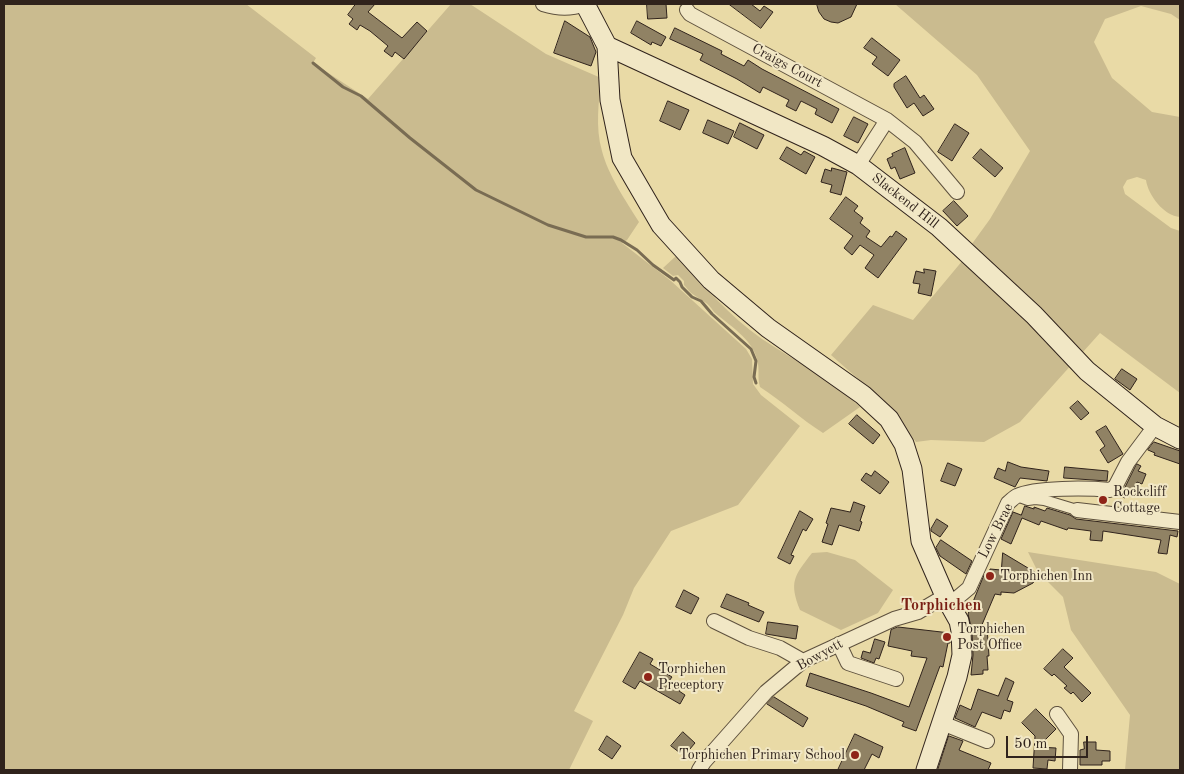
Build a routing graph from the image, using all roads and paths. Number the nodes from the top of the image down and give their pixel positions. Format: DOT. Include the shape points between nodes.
graph roads {
  1 [pos="543,4"];
  2 [pos="586,4"];
  3 [pos="687,10"];
  4 [pos="607,46"];
  5 [pos="887,120"];
  6 [pos="858,165"];
  7 [pos="957,192"];
  8 [pos="1155,426"];
  9 [pos="1180,439"];
  10 [pos="1017,496"];
  11 [pos="1077,510"];
  12 [pos="1180,522"];
  13 [pos="948,600"];
  14 [pos="714,621"];
  15 [pos="840,644"];
  16 [pos="803,661"];
  17 [pos="896,679"];
  18 [pos="1057,714"];
  19 [pos="942,723"];
  20 [pos="988,741"];
  21 [pos="699,770"];
  22 [pos="926,770"];
  23 [pos="1070,770"];
  1 -- 2 [label="street" via="558,9"];
  2 -- 4 [label="main road"];
  3 -- 5 [label="street, Craigs Court"];
  4 -- 6 [label="main road, Slackend Hill"];
  4 -- 13 [label="main road" via="610,100 622,158 661,225 711,280 768,328 863,394 889,419 904,444 912,469 921,541"];
  5 -- 6 [label="street"];
  5 -- 7 [label="street, Craigs Court" via="915,142"];
  6 -- 8 [label="main road, Slackend Hill" via="939,228 1034,315 1087,372"];
  8 -- 9 [label="main road, Slackend Hill"];
  8 -- 10 [label="street" via="1110,490 1045,490"];
  10 -- 11 [label="street, Low Brae"];
  10 -- 13 [label="street, Low Brae" via="1008,503 969,588"];
  11 -- 12 [label="street, Low Brae"];
  13 -- 15 [label="street, Bowyett" via="894,619"];
  13 -- 19 [label="main road" via="962,631 962,654"];
  14 -- 16 [label="street"];
  15 -- 16 [label="street, Bowyett"];
  15 -- 17 [label="street" via="848,663"];
  16 -- 21 [label="street, Bowyett" via="766,692"];
  18 -- 23 [label="street" via="1071,734"];
  19 -- 20 [label="street"];
  19 -- 22 [label="main road"];
}
